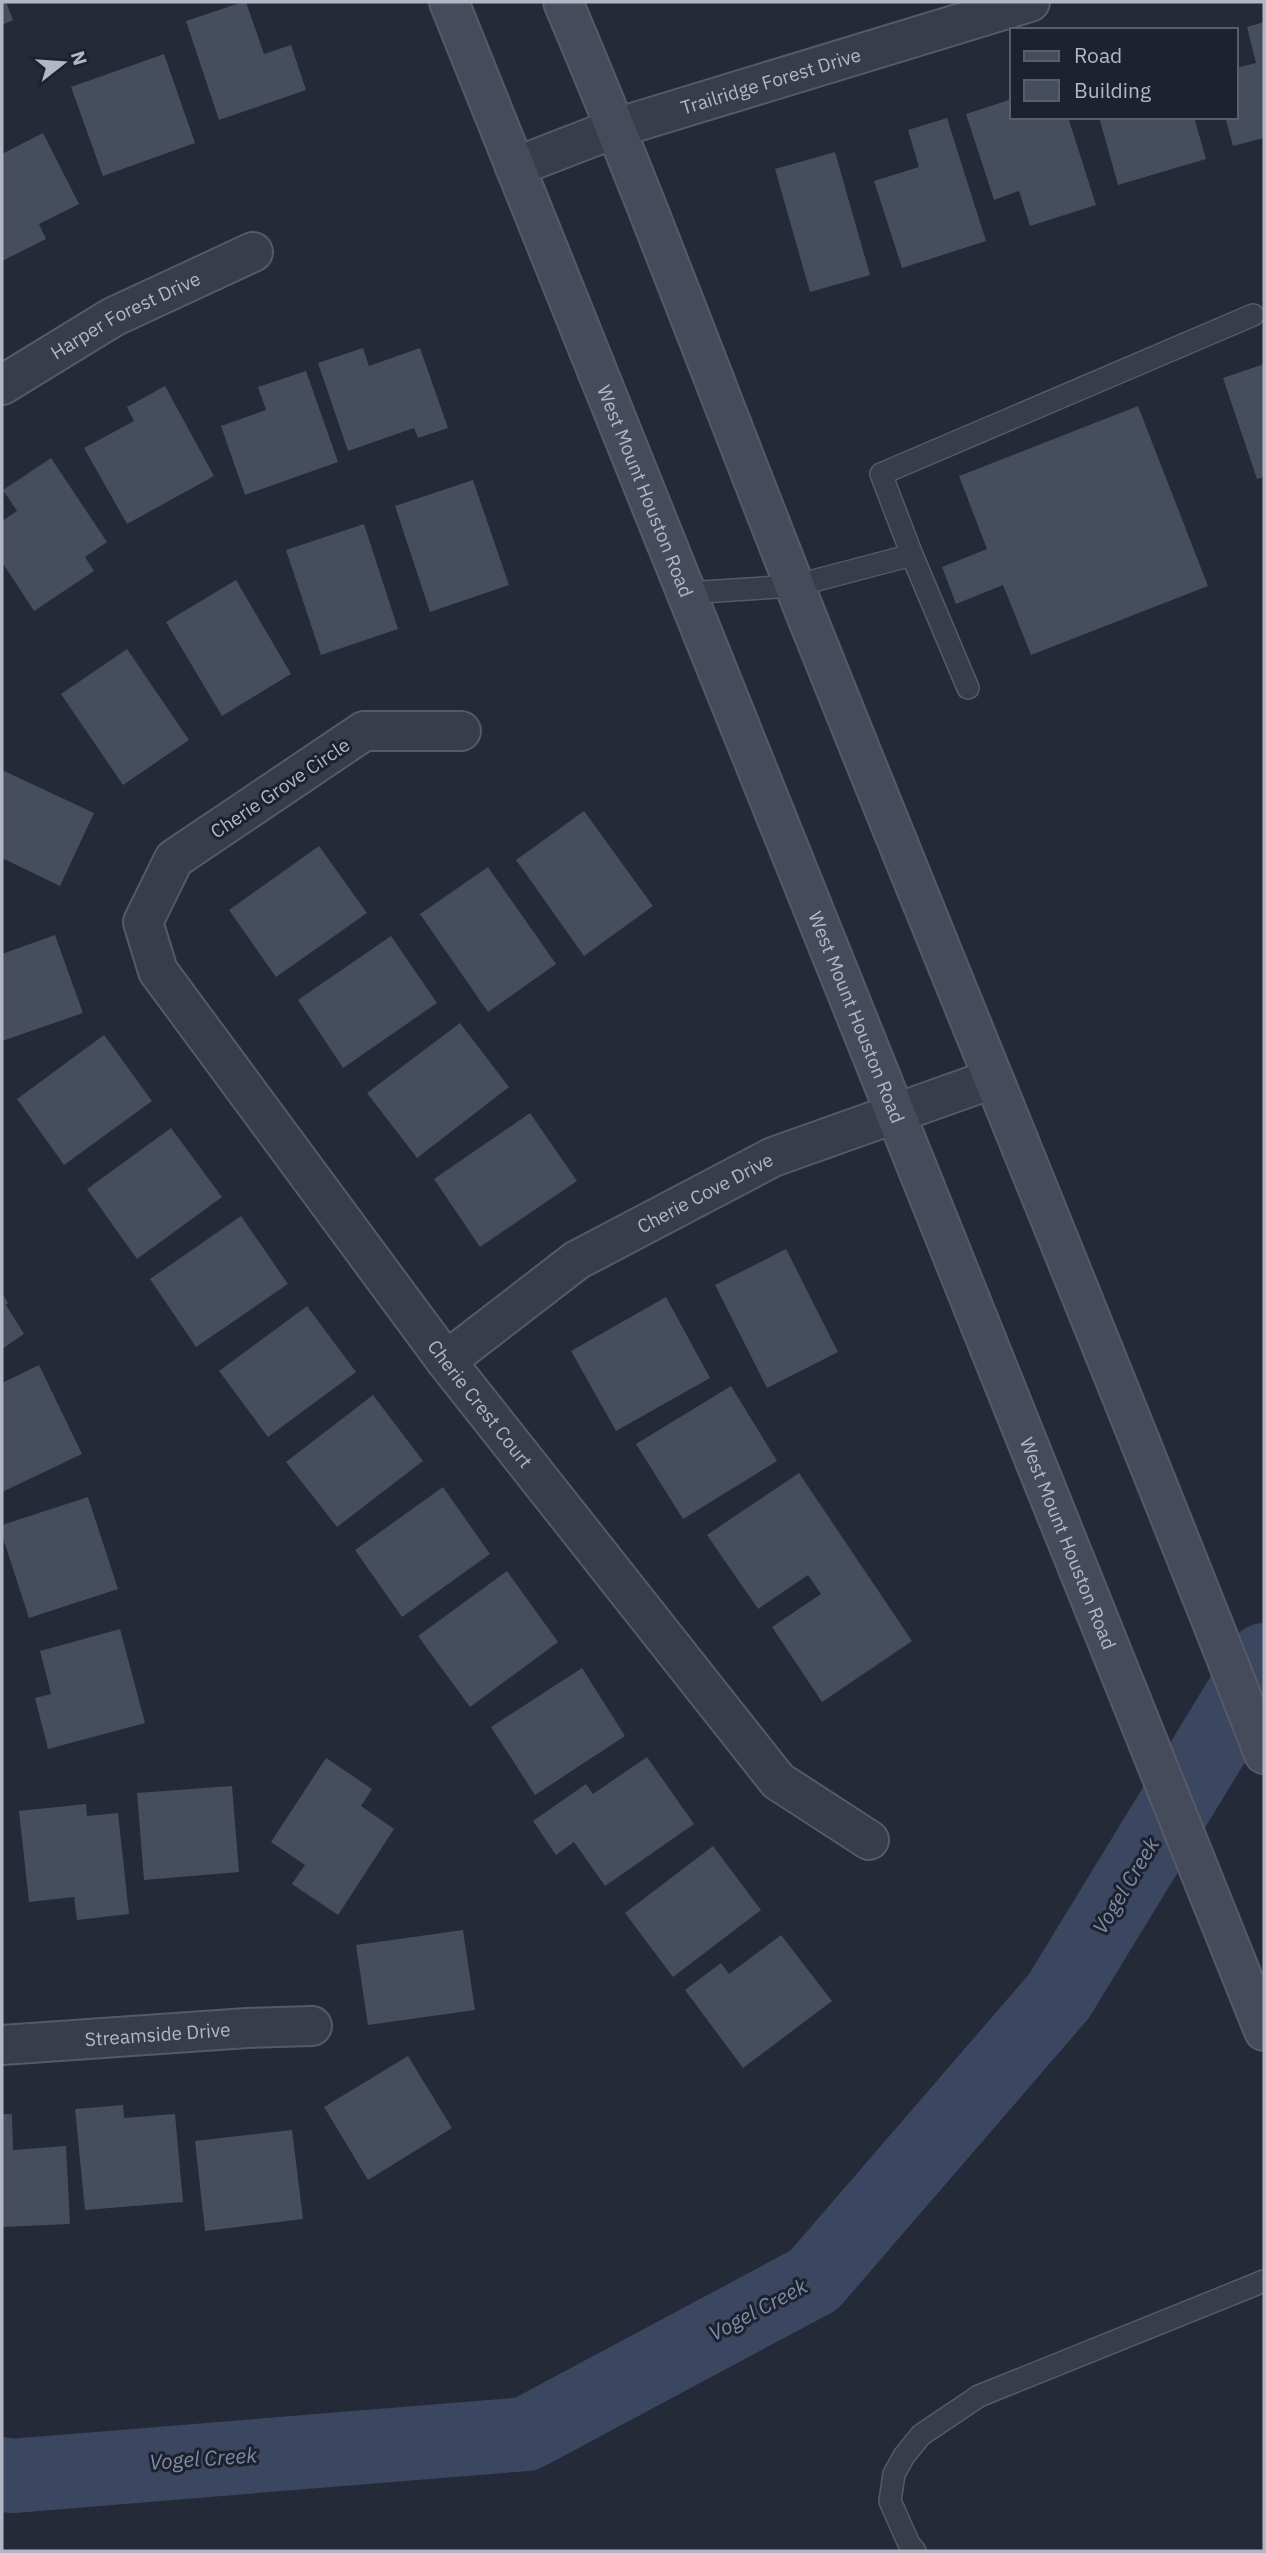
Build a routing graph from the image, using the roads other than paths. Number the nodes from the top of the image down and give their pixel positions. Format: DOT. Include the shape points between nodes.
graph roads {
  1 [pos="449,2"];
  2 [pos="563,2"];
  3 [pos="1030,2"];
  4 [pos="617,128"];
  5 [pos="515,167"];
  6 [pos="253,252"];
  7 [pos="1253,315"];
  8 [pos="2,385"];
  9 [pos="912,555"];
  10 [pos="794,586"];
  11 [pos="687,593"];
  12 [pos="968,688"];
  13 [pos="461,731"];
  14 [pos="143,922"];
  15 [pos="992,1079"];
  16 [pos="894,1114"];
  17 [pos="446,1361"];
  18 [pos="1264,1754"];
  19 [pos="869,1840"];
  20 [pos="313,2026"];
  21 [pos="1264,2031"];
  22 [pos="2,2045"];
  23 [pos="1264,2281"];
  24 [pos="915,2551"];
  1 -- 5 [label="main road, West Mount Houston Road"];
  2 -- 4 [label="main road"];
  3 -- 4 [label="street, Trailridge Forest Drive"];
  4 -- 5 [label="street, Trailridge Forest Drive"];
  4 -- 10 [label="main road"];
  5 -- 11 [label="main road, West Mount Houston Road"];
  6 -- 8 [label="street, Harper Forest Drive" via="113,317"];
  7 -- 9 [label="lane" via="881,474"];
  9 -- 10 [label="lane"];
  9 -- 12 [label="lane"];
  10 -- 11 [label="lane"];
  10 -- 15 [label="main road"];
  11 -- 16 [label="main road, West Mount Houston Road"];
  13 -- 14 [label="street, Cherie Grove Circle" via="364,731 174,859"];
  14 -- 17 [label="street, Cherie Crest Court" via="158,971"];
  15 -- 16 [label="street, Cherie Cove Drive"];
  15 -- 18 [label="main road"];
  16 -- 17 [label="street, Cherie Cove Drive" via="773,1157 577,1260"];
  16 -- 21 [label="main road, West Mount Houston Road"];
  17 -- 19 [label="street, Cherie Crest Court" via="778,1781"];
  20 -- 22 [label="street, Streamside Drive"];
  23 -- 24 [label="lane" via="979,2396 921,2435 894,2474 890,2501"];
}
